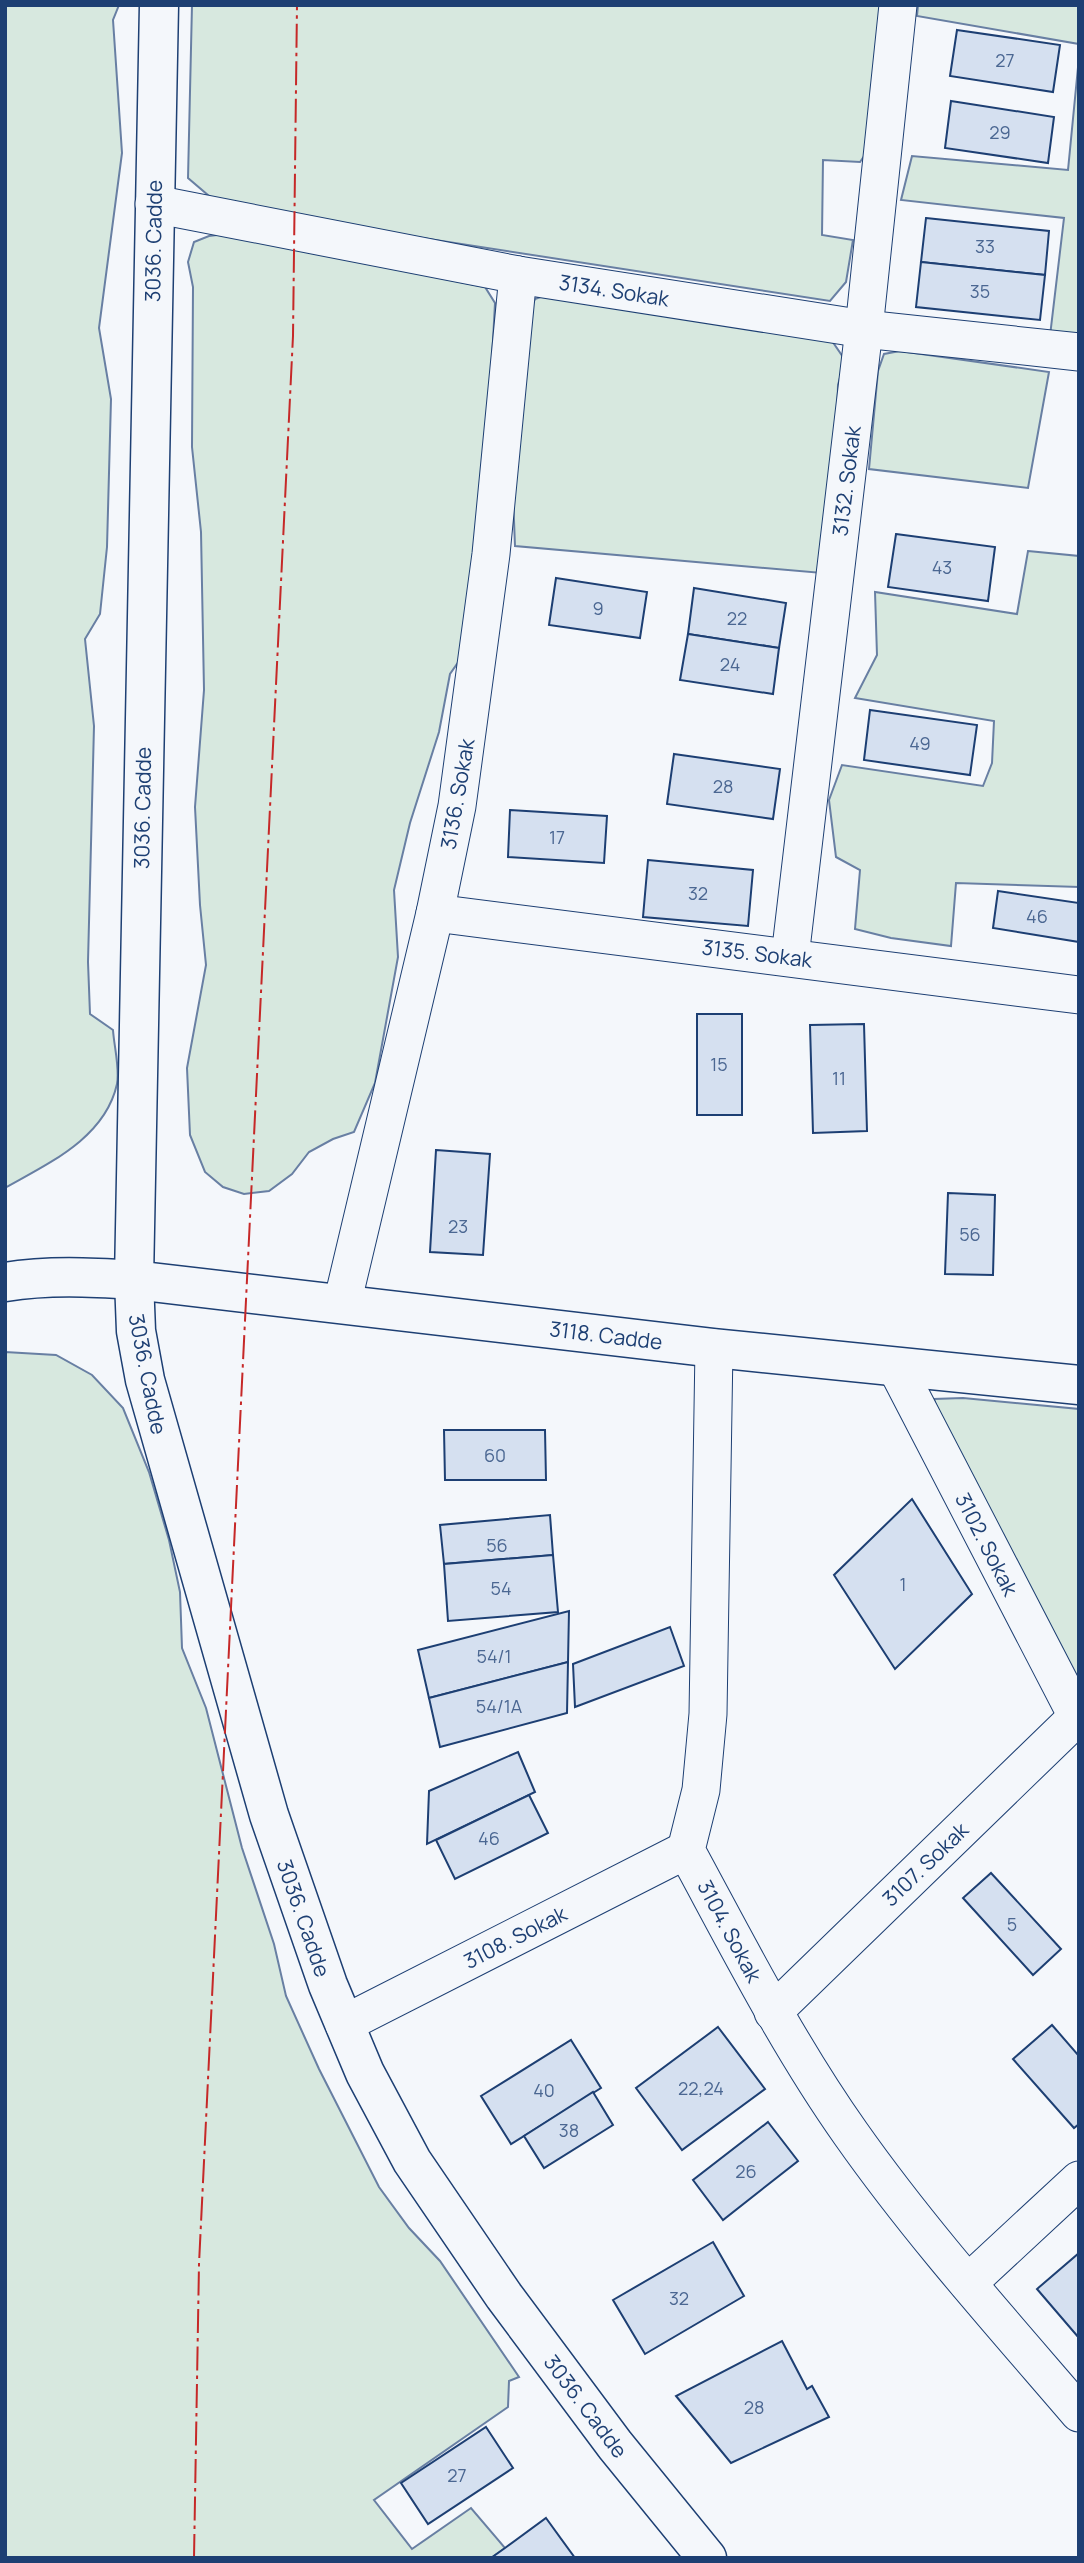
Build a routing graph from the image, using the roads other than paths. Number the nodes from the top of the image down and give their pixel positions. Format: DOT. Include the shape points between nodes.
graph roads {
  1 [pos="159,5"];
  2 [pos="898,5"];
  3 [pos="154,204"];
  4 [pos="518,275"];
  5 [pos="864,329"];
  6 [pos="1079,352"];
  7 [pos="435,913"];
  8 [pos="790,957"];
  9 [pos="1079,995"];
  10 [pos="134,1280"];
  11 [pos="5,1282"];
  12 [pos="342,1304"];
  13 [pos="715,1348"];
  14 [pos="896,1367"];
  15 [pos="1079,1385"];
  16 [pos="1078,1719"];
  17 [pos="686,1850"];
  18 [pos="773,2012"];
  19 [pos="344,2024"];
  20 [pos="1079,2180"];
  21 [pos="968,2283"];
  22 [pos="1079,2413"];
  23 [pos="707,2558"];
  1 -- 3 [label="street, 3036. Cadde"];
  2 -- 5 [label="street, 3132. Sokak"];
  3 -- 4 [label="street, 3134. Sokak"];
  3 -- 10 [label="street, 3036. Cadde"];
  4 -- 5 [label="street, 3134. Sokak"];
  4 -- 7 [label="street, 3136. Sokak" via="474,690"];
  5 -- 6 [label="street, 3134. Sokak"];
  5 -- 8 [label="street, 3132. Sokak"];
  7 -- 8 [label="street, 3135. Sokak"];
  7 -- 12 [label="street, 3136. Sokak"];
  8 -- 9 [label="street, 3135. Sokak"];
  10 -- 11 [label="street, 3118. Cadde" via="82,1276"];
  10 -- 12 [label="street, 3118. Cadde"];
  10 -- 19 [label="street, 3036. Cadde" via="136,1331 151,1405 269,1815"];
  12 -- 13 [label="street, 3118. Cadde"];
  13 -- 14 [label="street, 3118. Cadde"];
  13 -- 17 [label="street" via="708,1714 701,1790"];
  14 -- 15 [label="street, 3118. Cadde"];
  14 -- 16 [label="street, 3102. Sokak"];
  16 -- 18 [label="street, 3107. Sokak"];
  17 -- 18 [label="street, 3104. Sokak"];
  17 -- 19 [label="street, 3108. Sokak"];
  18 -- 21 [label="street, 3104. Sokak" via="851,2134"];
  19 -- 23 [label="street, 3036. Cadde" via="388,2120 444,2210 573,2391"];
  20 -- 21 [label="street"];
  21 -- 22 [label="street, 3104. Sokak"];
}
